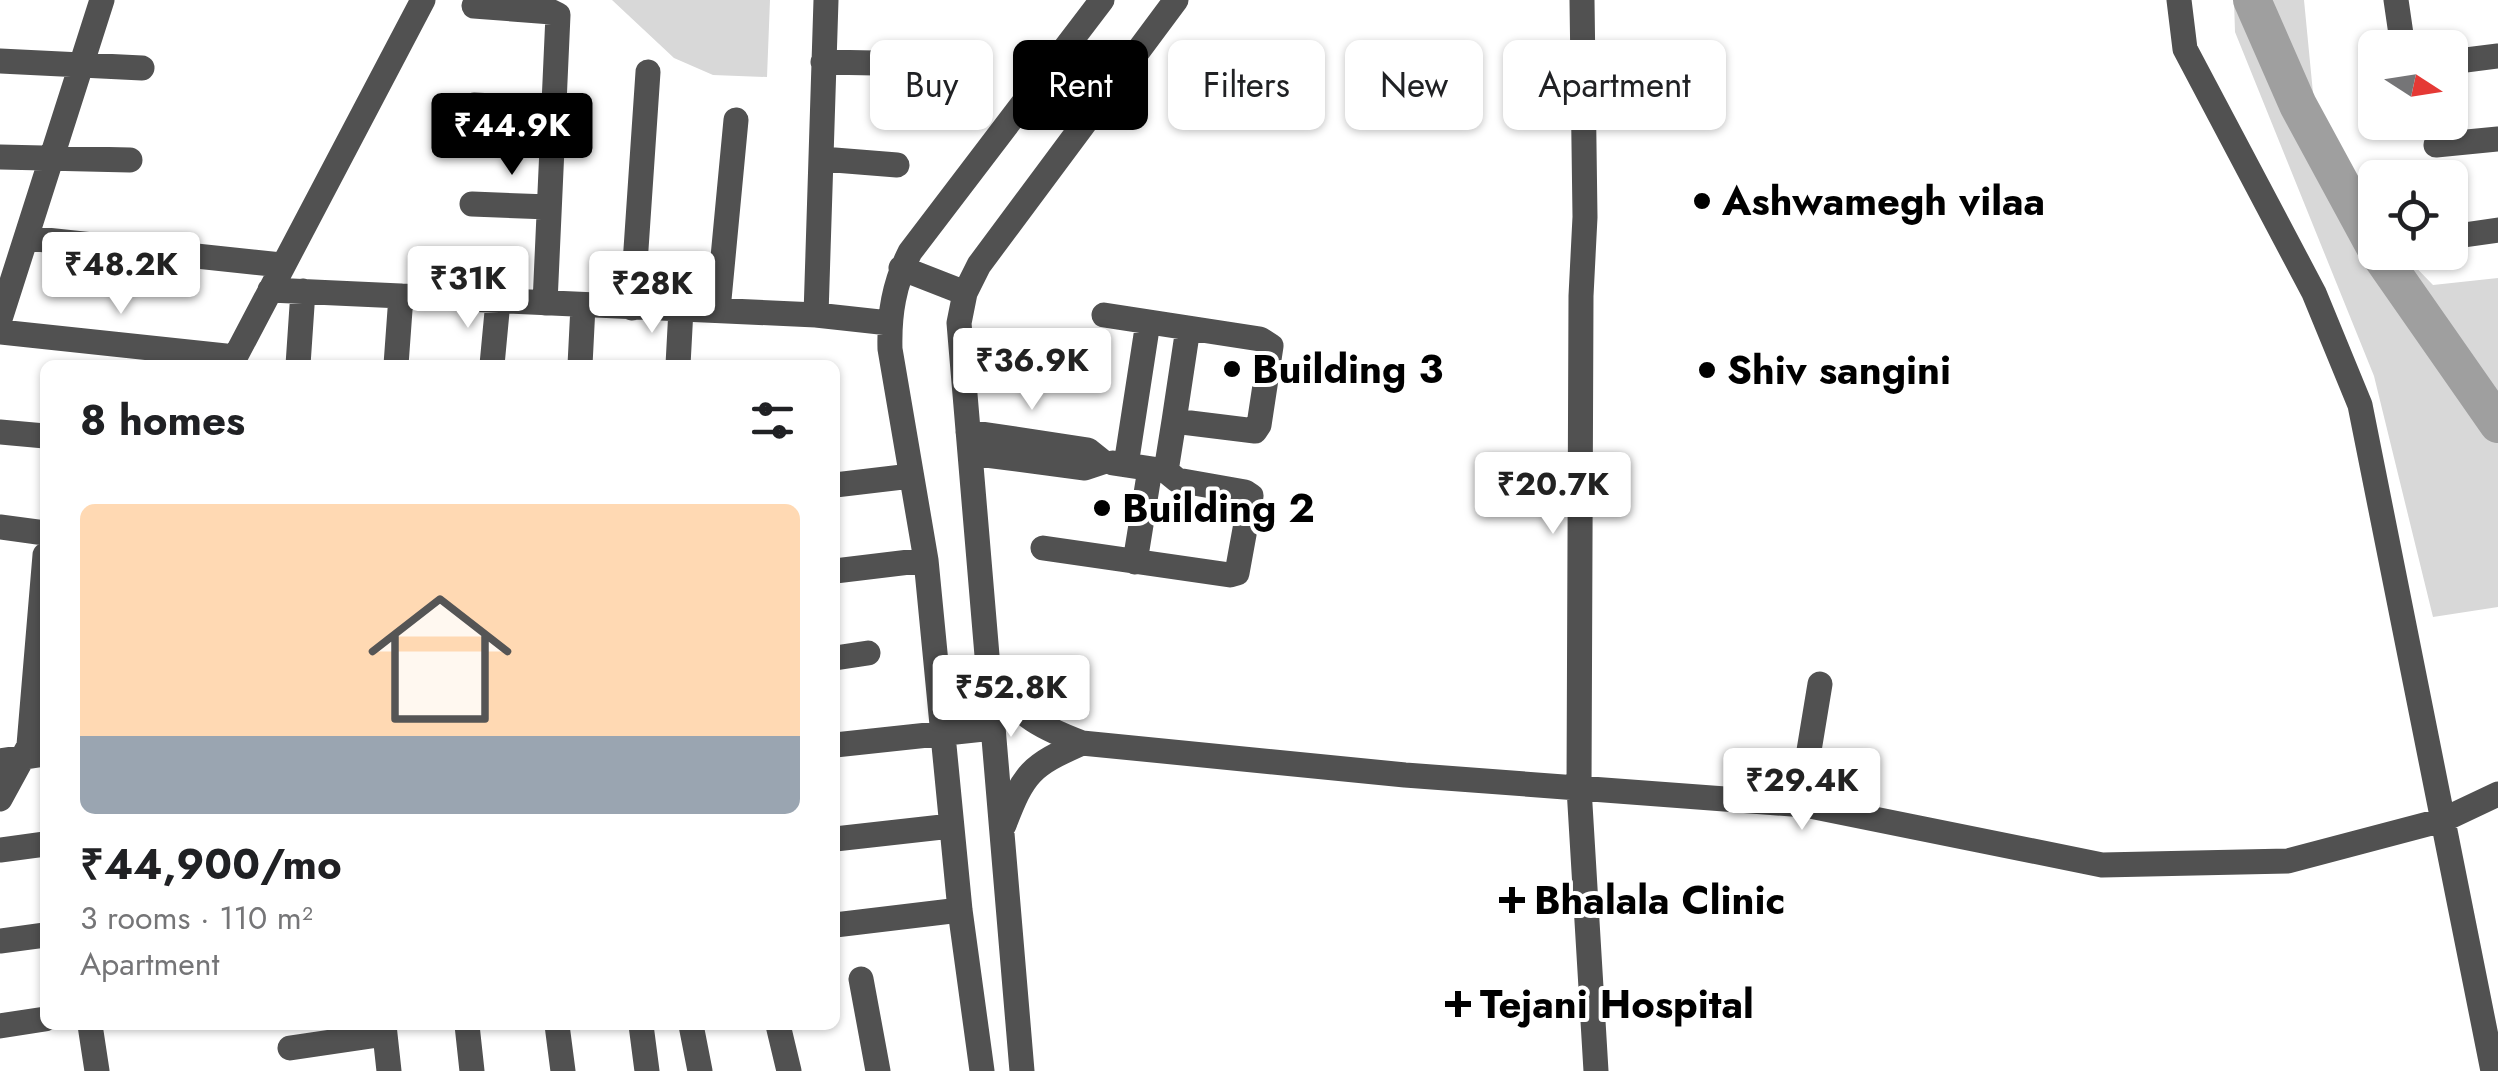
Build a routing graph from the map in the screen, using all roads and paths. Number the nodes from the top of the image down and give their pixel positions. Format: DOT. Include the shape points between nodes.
graph roads {
  1 [pos="102,0"];
  2 [pos="423,0"];
  3 [pos="826,0"];
  4 [pos="1102,0"];
  5 [pos="1176,0"];
  6 [pos="1582,0"];
  7 [pos="2179,0"];
  8 [pos="2396,0"];
  9 [pos="474,6"];
  10 [pos="2400,30"];
  11 [pos="2498,56"];
  12 [pos="2468,60"];
  13 [pos="0,61"];
  14 [pos="824,62"];
  15 [pos="870,63"];
  16 [pos="84,64"];
  17 [pos="142,68"];
  18 [pos="648,72"];
  19 [pos="474,104"];
  20 [pos="554,108"];
  21 [pos="736,120"];
  22 [pos="2498,139"];
  23 [pos="2436,145"];
  24 [pos="0,157"];
  25 [pos="54,157"];
  26 [pos="822,159"];
  27 [pos="130,160"];
  28 [pos="897,164"];
  29 [pos="472,204"];
  30 [pos="549,207"];
  31 [pos="2498,230"];
  32 [pos="2468,234"];
  33 [pos="27,238"];
  34 [pos="281,266"];
  35 [pos="902,268"];
  36 [pos="270,290"];
  37 [pos="302,292"];
  38 [pos="965,293"];
  39 [pos="401,296"];
  40 [pos="498,301"];
  41 [pos="545,303"];
  42 [pos="583,306"];
  43 [pos="632,308"];
  44 [pos="681,309"];
  45 [pos="718,310"];
  46 [pos="1104,315"];
  47 [pos="816,316"];
  48 [pos="0,319"];
  49 [pos="889,322"];
  50 [pos="1148,322"];
  51 [pos="1188,328"];
  52 [pos="0,332"];
  53 [pos="225,360"];
  54 [pos="234,360"];
  55 [pos="298,360"];
  56 [pos="396,360"];
  57 [pos="492,360"];
  58 [pos="580,360"];
  59 [pos="678,360"];
  60 [pos="1174,420"];
  61 [pos="0,432"];
  62 [pos="40,436"];
  63 [pos="969,443"];
  64 [pos="1136,467"];
  65 [pos="911,476"];
  66 [pos="840,484"];
  67 [pos="0,527"];
  68 [pos="40,532"];
  69 [pos="1043,548"];
  70 [pos="926,560"];
  71 [pos="1135,562"];
  72 [pos="840,570"];
  73 [pos="40,602"];
  74 [pos="868,653"];
  75 [pos="840,657"];
  76 [pos="989,672"];
  77 [pos="1820,684"];
  78 [pos="40,724"];
  79 [pos="993,728"];
  80 [pos="944,731"];
  81 [pos="1082,743"];
  82 [pos="840,744"];
  83 [pos="24,754"];
  84 [pos="1579,788"];
  85 [pos="2498,794"];
  86 [pos="0,799"];
  87 [pos="1800,804"];
  88 [pos="2443,820"];
  89 [pos="951,826"];
  90 [pos="1002,831"];
  91 [pos="840,838"];
  92 [pos="40,845"];
  93 [pos="0,850"];
  94 [pos="960,910"];
  95 [pos="840,924"];
  96 [pos="40,936"];
  97 [pos="0,941"];
  98 [pos="861,979"];
  99 [pos="40,1021"];
  100 [pos="0,1026"];
  101 [pos="91,1030"];
  102 [pos="380,1030"];
  103 [pos="385,1030"];
  104 [pos="468,1030"];
  105 [pos="559,1030"];
  106 [pos="642,1030"];
  107 [pos="692,1030"];
  108 [pos="779,1030"];
  109 [pos="290,1048"];
  110 [pos="96,1071"];
  111 [pos="388,1071"];
  112 [pos="472,1071"];
  113 [pos="563,1071"];
  114 [pos="647,1071"];
  115 [pos="700,1071"];
  116 [pos="788,1071"];
  117 [pos="878,1071"];
  118 [pos="982,1071"];
  119 [pos="1022,1071"];
  120 [pos="1596,1071"];
  121 [pos="2493,1071"];
  1 -- 16 [label="street"];
  2 -- 34 [label="street"];
  3 -- 14 [label="street"];
  4 -- 35 [label="street"];
  5 -- 38 [label="street"];
  6 -- 84 [label="street"];
  7 -- 88 [label="street" via="2184,49 2314,293 2360,404"];
  8 -- 10 [label="street"];
  9 -- 20 [label="street" via="558,16"];
  11 -- 12 [label="street"];
  13 -- 16 [label="street"];
  14 -- 15 [label="street"];
  14 -- 26 [label="street"];
  16 -- 17 [label="street"];
  16 -- 25 [label="street"];
  18 -- 43 [label="street"];
  19 -- 20 [label="street"];
  20 -- 30 [label="street"];
  21 -- 45 [label="street"];
  22 -- 23 [label="street"];
  24 -- 25 [label="street"];
  25 -- 27 [label="street"];
  25 -- 33 [label="street"];
  26 -- 28 [label="street"];
  26 -- 47 [label="street"];
  29 -- 30 [label="street"];
  30 -- 41 [label="street"];
  31 -- 32 [label="street"];
  33 -- 34 [label="street"];
  33 -- 48 [label="street"];
  34 -- 36 [label="street"];
  35 -- 38 [label="street"];
  35 -- 49 [label="street"];
  36 -- 37 [label="street"];
  36 -- 54 [label="street"];
  37 -- 39 [label="street"];
  37 -- 55 [label="street"];
  38 -- 63 [label="street" via="959,323"];
  39 -- 40 [label="street"];
  39 -- 56 [label="street"];
  40 -- 41 [label="street"];
  40 -- 57 [label="street"];
  41 -- 42 [label="street"];
  42 -- 43 [label="street"];
  42 -- 58 [label="street"];
  43 -- 44 [label="street"];
  44 -- 45 [label="street"];
  44 -- 59 [label="street"];
  45 -- 47 [label="street"];
  46 -- 50 [label="street"];
  47 -- 49 [label="street"];
  49 -- 65 [label="street"];
  50 -- 51 [label="street"];
  50 -- 64 [label="street"];
  51 -- 60 [label="street"];
  51 -- 60 [label="street" via="1271,346 1259,425 1255,431"];
  52 -- 53 [label="street"];
  60 -- 64 [label="street"];
  61 -- 62 [label="street"];
  63 -- 64 [label="street" via="1088,450"];
  63 -- 76 [label="street"];
  64 -- 71 [label="street"];
  64 -- 71 [label="street" via="1250,496 1238,572"];
  65 -- 66 [label="street"];
  65 -- 70 [label="street"];
  67 -- 68 [label="street"];
  69 -- 71 [label="street"];
  70 -- 72 [label="street"];
  70 -- 80 [label="street"];
  73 -- 83 [label="street"];
  74 -- 75 [label="street"];
  76 -- 79 [label="street"];
  76 -- 81 [label="street" via="1013,706 1039,727"];
  77 -- 87 [label="street"];
  78 -- 83 [label="street"];
  79 -- 80 [label="street"];
  79 -- 90 [label="street"];
  80 -- 82 [label="street"];
  80 -- 89 [label="street"];
  81 -- 84 [label="street"];
  81 -- 90 [label="street" via="1044,759 1020,782"];
  83 -- 86 [label="street"];
  84 -- 87 [label="street"];
  84 -- 120 [label="street"];
  85 -- 88 [label="street"];
  87 -- 88 [label="street" via="2102,865 2288,861"];
  88 -- 121 [label="street"];
  89 -- 91 [label="street"];
  89 -- 94 [label="street"];
  90 -- 119 [label="street"];
  92 -- 93 [label="street"];
  94 -- 95 [label="street"];
  94 -- 118 [label="street"];
  96 -- 97 [label="street"];
  98 -- 117 [label="street"];
  99 -- 100 [label="street"];
  101 -- 110 [label="street"];
  102 -- 109 [label="street"];
  103 -- 111 [label="street"];
  104 -- 112 [label="street"];
  105 -- 113 [label="street"];
  106 -- 114 [label="street"];
  107 -- 115 [label="street"];
  108 -- 116 [label="street"];
}
